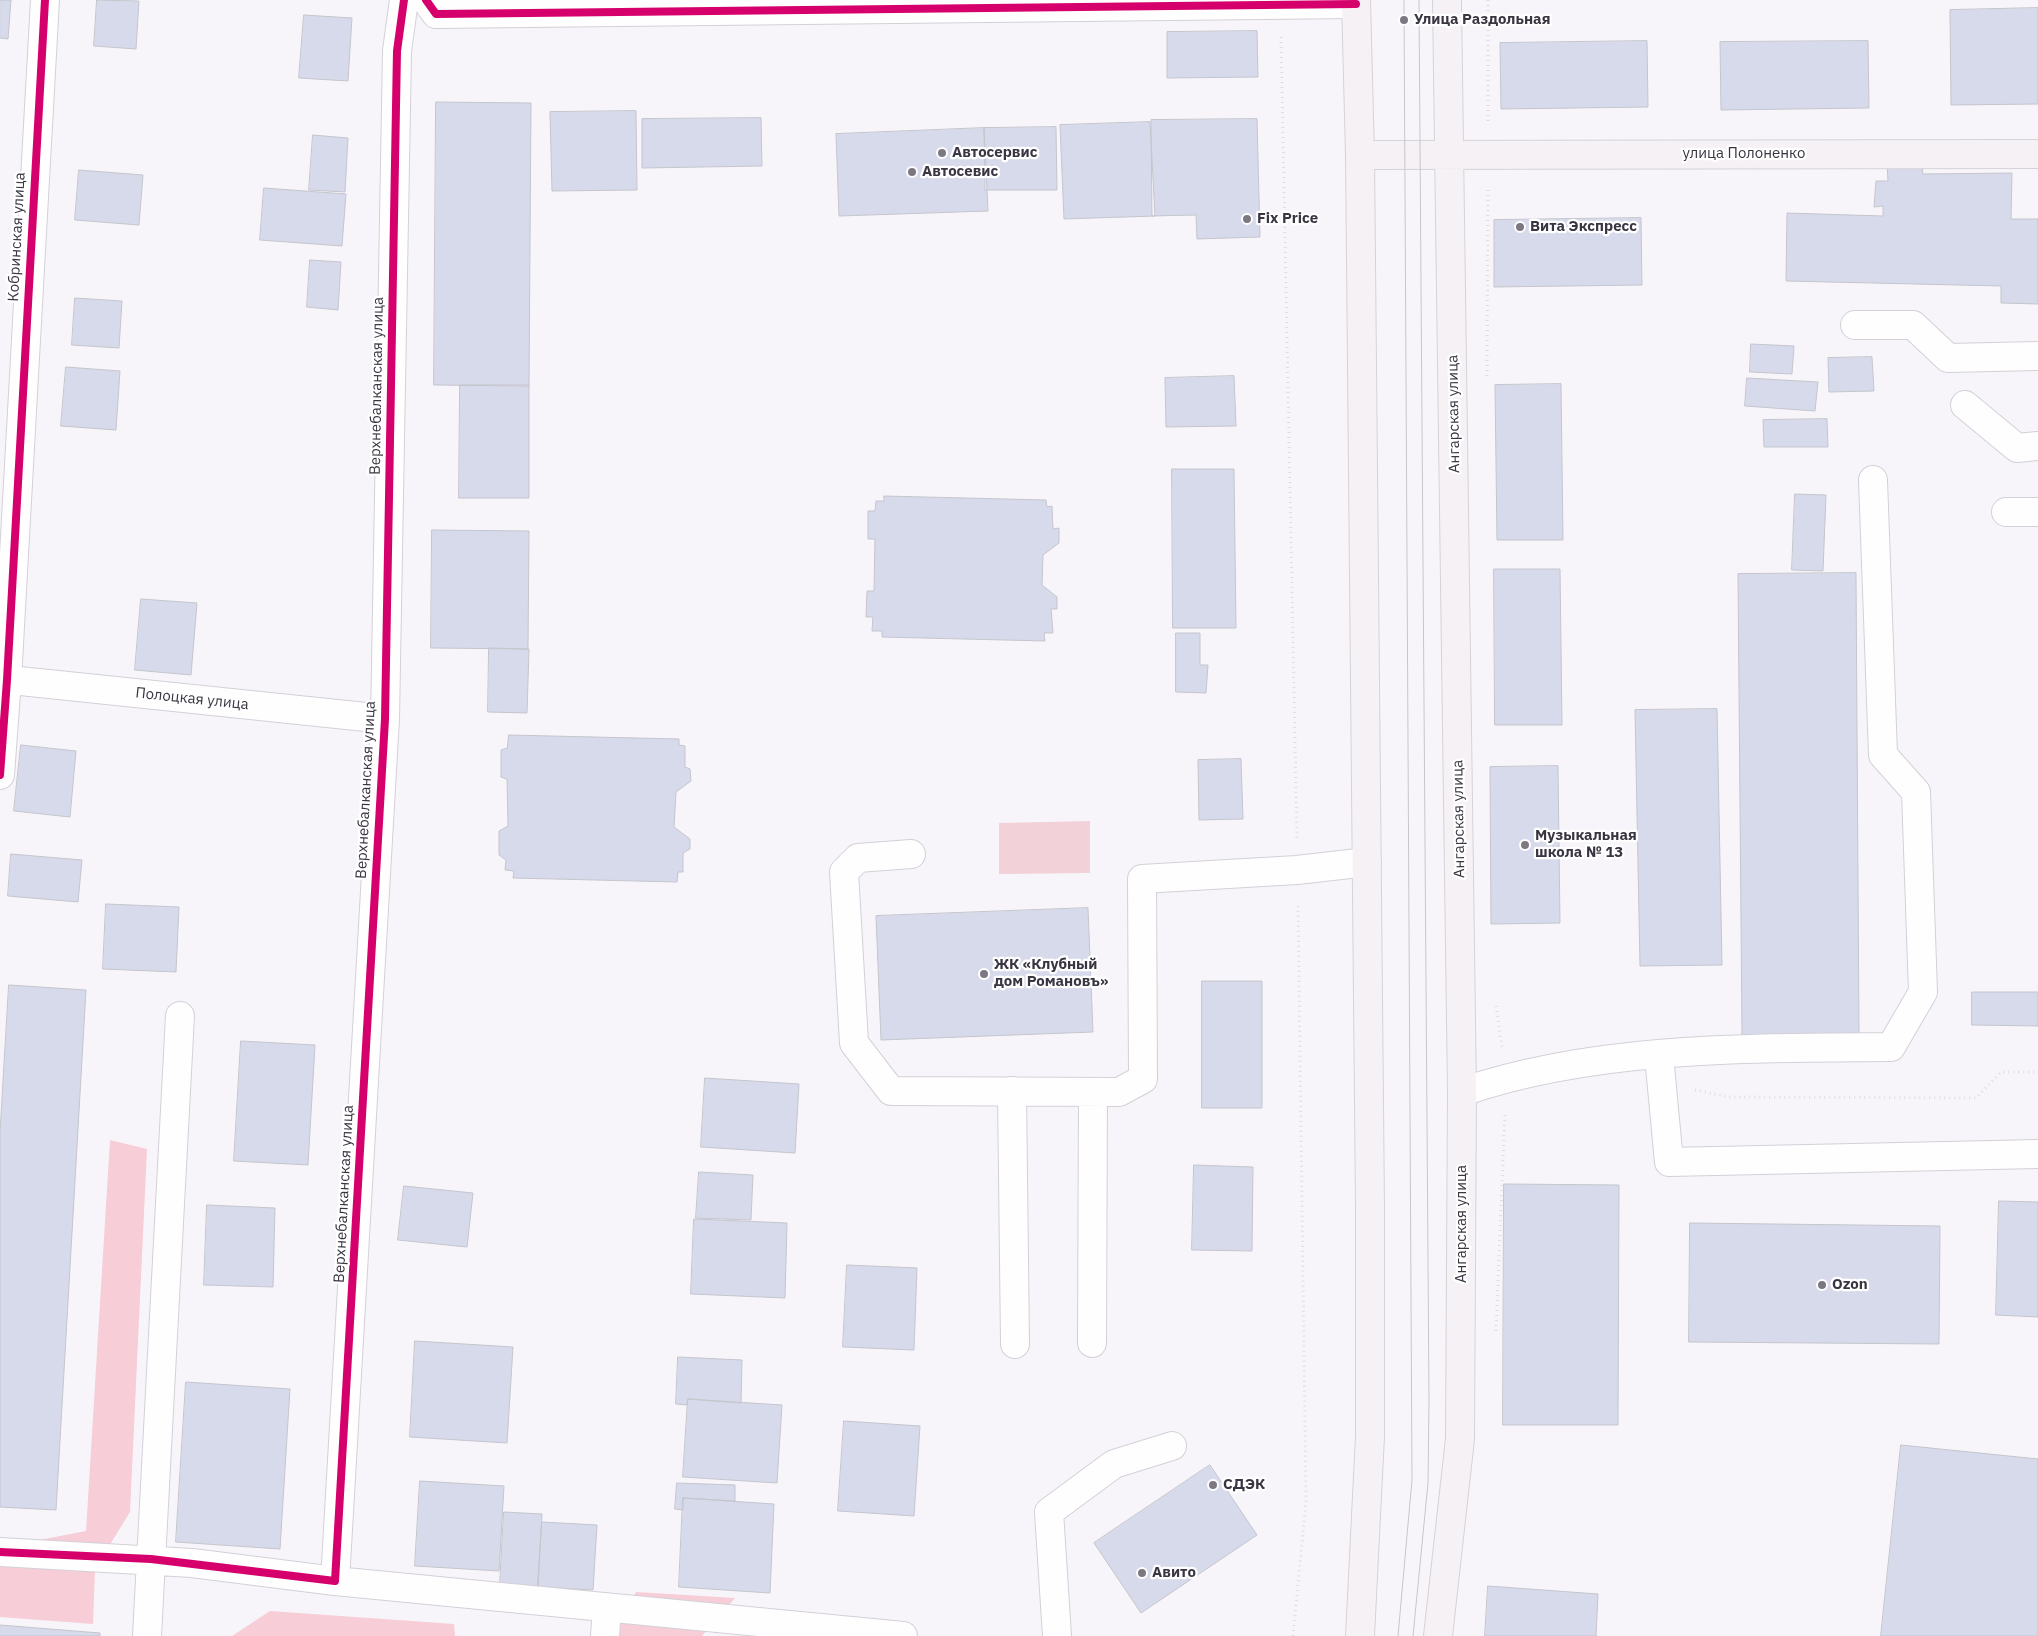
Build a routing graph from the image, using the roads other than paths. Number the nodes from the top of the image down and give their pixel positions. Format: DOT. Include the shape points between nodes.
graph roads {
  1 [pos="45,0"];
  2 [pos="404,0"];
  3 [pos="426,0"];
  4 [pos="1447,0"];
  5 [pos="1356,2"];
  6 [pos="2038,154"];
  7 [pos="1360,155"];
  8 [pos="1450,155"];
  9 [pos="1855,325"];
  10 [pos="2038,356"];
  11 [pos="1965,405"];
  12 [pos="2038,446"];
  13 [pos="1873,480"];
  14 [pos="2006,512"];
  15 [pos="2038,512"];
  16 [pos="4,680"];
  17 [pos="385,719"];
  18 [pos="0,775"];
  19 [pos="911,854"];
  20 [pos="1367,862"];
  21 [pos="180,1016"];
  22 [pos="1659,1056"];
  23 [pos="1012,1091"];
  24 [pos="1093,1092"];
  25 [pos="1462,1092"];
  26 [pos="2038,1154"];
  27 [pos="1092,1343"];
  28 [pos="1015,1344"];
  29 [pos="1172,1446"];
  30 [pos="0,1552"];
  31 [pos="152,1559"];
  32 [pos="335,1581"];
  33 [pos="607,1608"];
  34 [pos="148,1636"];
  35 [pos="605,1636"];
  36 [pos="903,1636"];
  37 [pos="1057,1636"];
  38 [pos="1360,1636"];
  39 [pos="1438,1636"];
  1 -- 16 [label="street, Кобринская улица"];
  2 -- 17 [label="street, Верхнебалканская улица" via="397,51"];
  3 -- 5 [label="street" via="436,14"];
  4 -- 8 [label="main road, Ангарская улица"];
  5 -- 7 [label="main road"];
  6 -- 8 [label="main road, улица Полоненко"];
  7 -- 8 [label="main road, улица Полоненко"];
  7 -- 20 [label="main road"];
  8 -- 25 [label="main road, Ангарская улица"];
  9 -- 10 [label="street" via="1912,325 1948,358"];
  11 -- 12 [label="street" via="2017,448"];
  13 -- 22 [label="street" via="1883,754 1916,792 1923,992 1891,1047 1742,1048"];
  14 -- 15 [label="street"];
  16 -- 17 [label="street, Полоцкая улица"];
  16 -- 18 [label="street, Кобринская улица"];
  17 -- 32 [label="street, Верхнебалканская улица"];
  19 -- 23 [label="street" via="858,858 844,872 854,1043 891,1092"];
  20 -- 24 [label="street" via="1297,870 1142,878 1143,1079 1119,1092"];
  20 -- 38 [label="main road" via="1370,1436"];
  21 -- 31 [label="street"];
  22 -- 25 [label="street" via="1506,1077"];
  22 -- 26 [label="street" via="1669,1162"];
  23 -- 24 [label="street"];
  23 -- 28 [label="street"];
  24 -- 27 [label="street"];
  25 -- 39 [label="main road, Ангарская улица" via="1460,1439"];
  29 -- 37 [label="street" via="1114,1464 1048,1512"];
  30 -- 31 [label="street"];
  31 -- 32 [label="street"];
  31 -- 34 [label="street"];
  32 -- 33 [label="street"];
  33 -- 35 [label="street"];
  33 -- 36 [label="street"];
}
